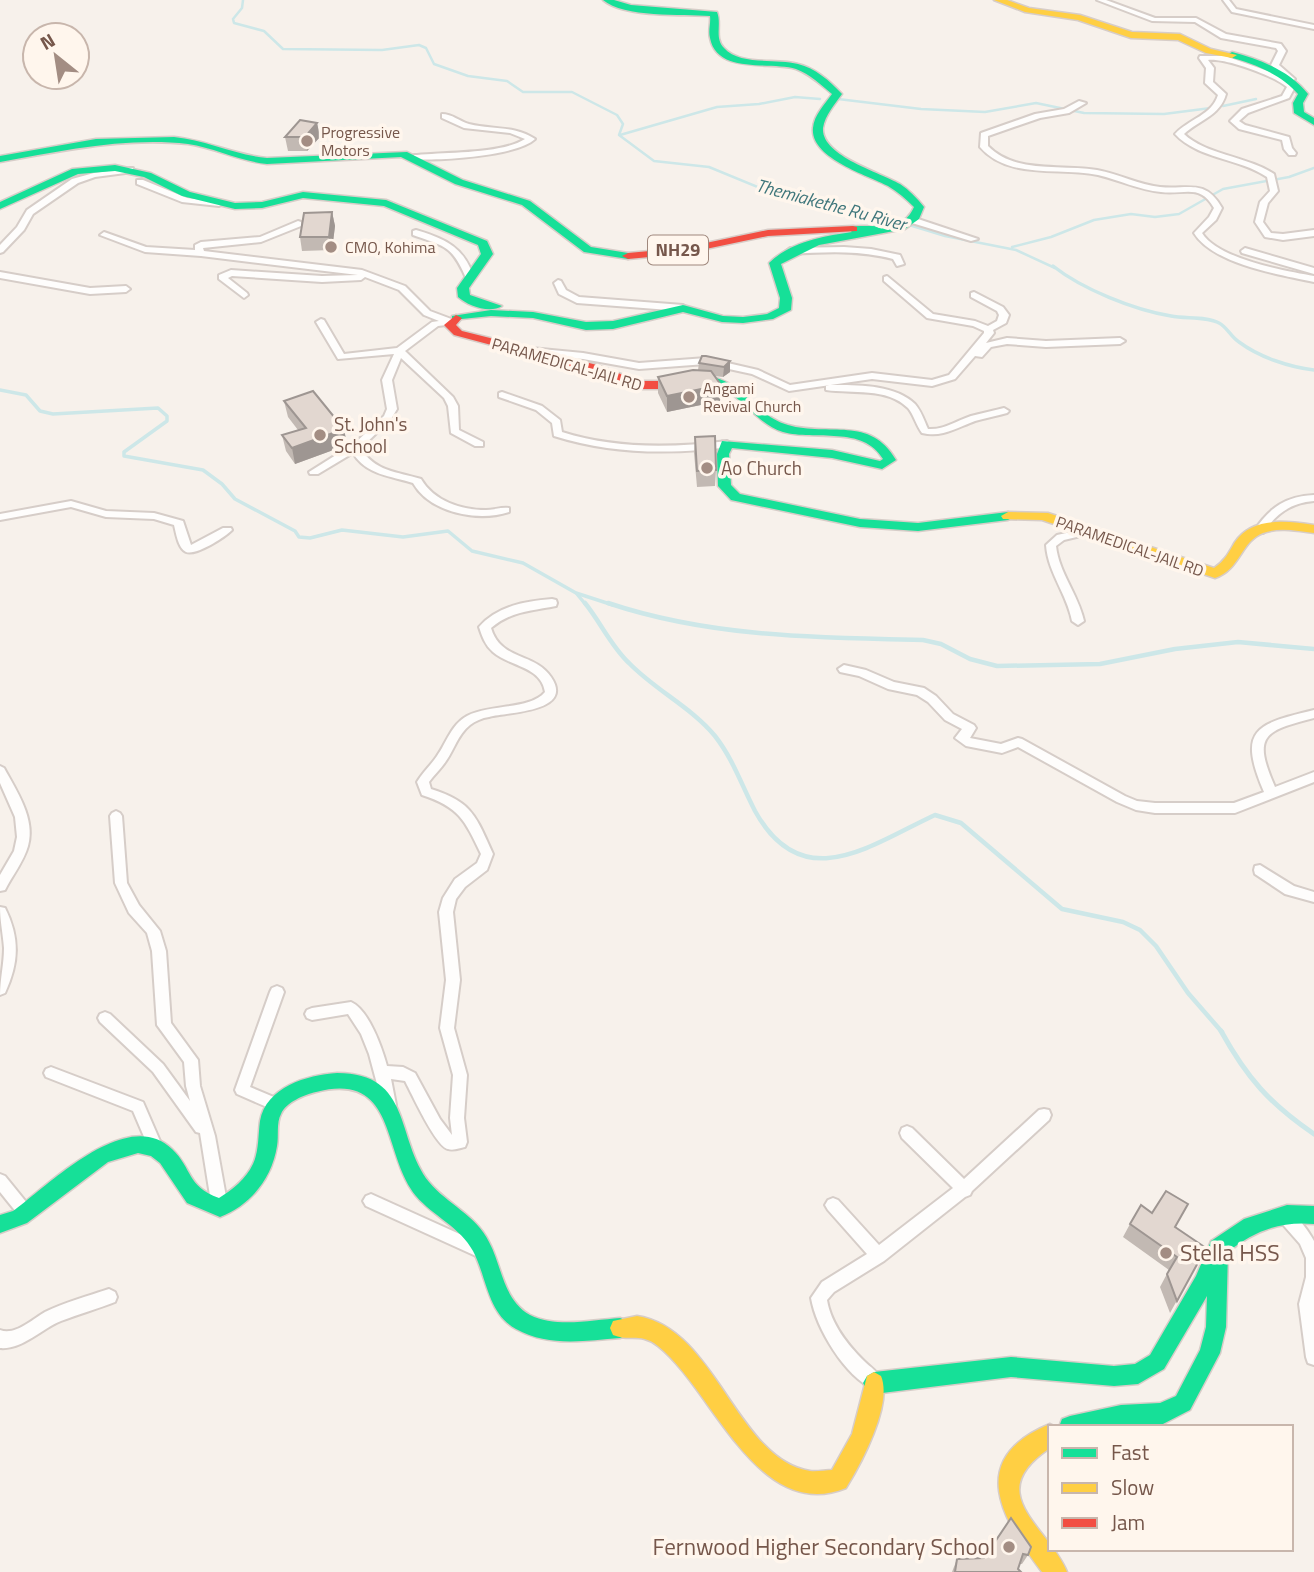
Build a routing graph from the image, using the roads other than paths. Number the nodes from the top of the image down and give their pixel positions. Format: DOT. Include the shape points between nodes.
graph roads {
  1 [pos="607,0"];
  2 [pos="998,0"];
  3 [pos="1100,0"];
  4 [pos="1217,0"];
  5 [pos="1226,0"];
  6 [pos="1234,11"];
  7 [pos="1314,27"];
  8 [pos="1289,82"];
  9 [pos="1082,103"];
  10 [pos="445,116"];
  11 [pos="1314,122"];
  12 [pos="1292,153"];
  13 [pos="417,157"];
  14 [pos="0,159"];
  15 [pos="135,176"];
  16 [pos="0,206"];
  17 [pos="915,221"];
  18 [pos="298,224"];
  19 [pos="896,229"];
  20 [pos="416,233"];
  21 [pos="1314,233"];
  22 [pos="104,235"];
  23 [pos="974,239"];
  24 [pos="0,250"];
  25 [pos="790,251"];
  26 [pos="1245,251"];
  27 [pos="201,253"];
  28 [pos="900,264"];
  29 [pos="1314,271"];
  30 [pos="0,275"];
  31 [pos="371,276"];
  32 [pos="470,278"];
  33 [pos="887,279"];
  34 [pos="1314,279"];
  35 [pos="558,283"];
  36 [pos="126,289"];
  37 [pos="244,295"];
  38 [pos="974,295"];
  39 [pos="683,308"];
  40 [pos="533,315"];
  41 [pos="451,321"];
  42 [pos="321,322"];
  43 [pos="988,329"];
  44 [pos="1120,341"];
  45 [pos="400,351"];
  46 [pos="524,351"];
  47 [pos="932,383"];
  48 [pos="797,388"];
  49 [pos="502,395"];
  50 [pos="1004,411"];
  51 [pos="479,443"];
  52 [pos="727,444"];
  53 [pos="355,447"];
  54 [pos="314,472"];
  55 [pos="1314,498"];
  56 [pos="505,510"];
  57 [pos="0,517"];
  58 [pos="1314,529"];
  59 [pos="227,530"];
  60 [pos="1259,531"];
  61 [pos="1085,532"];
  62 [pos="552,603"];
  63 [pos="1078,621"];
  64 [pos="844,669"];
  65 [pos="1314,714"];
  66 [pos="0,771"];
  67 [pos="1314,777"];
  68 [pos="1271,793"];
  69 [pos="116,816"];
  70 [pos="1260,870"];
  71 [pos="0,886"];
  72 [pos="1314,897"];
  73 [pos="0,912"];
  74 [pos="0,989"];
  75 [pos="277,992"];
  76 [pos="312,1014"];
  77 [pos="106,1018"];
  78 [pos="383,1072"];
  79 [pos="51,1073"];
  80 [pos="276,1105"];
  81 [pos="390,1113"];
  82 [pos="1044,1115"];
  83 [pos="907,1133"];
  84 [pos="208,1136"];
  85 [pos="156,1148"];
  86 [pos="0,1181"];
  87 [pos="965,1190"];
  88 [pos="371,1201"];
  89 [pos="833,1205"];
  90 [pos="220,1208"];
  91 [pos="26,1213"];
  92 [pos="1283,1214"];
  93 [pos="1314,1215"];
  94 [pos="0,1224"];
  95 [pos="1218,1248"];
  96 [pos="484,1253"];
  97 [pos="879,1256"];
  98 [pos="109,1297"];
  99 [pos="0,1338"];
  100 [pos="1314,1357"];
  101 [pos="874,1381"];
  102 [pos="1079,1425"];
  103 [pos="1048,1437"];
  104 [pos="1056,1572"];
  1 -- 17 [label="main road" via="631,8 714,14 717,27 713,36 725,53 752,62 805,69 837,94 820,116 816,130 823,150 906,190 919,208"];
  2 -- 8 [label="main road" via="1131,35 1180,37 1209,51 1242,57"];
  3 -- 8 [label="street" via="1154,20 1196,20 1224,36 1278,46 1282,51 1275,65"];
  4 -- 6 [label="street"];
  5 -- 6 [label="street"];
  6 -- 7 [label="street"];
  8 -- 11 [label="main road" via="1303,94 1299,113"];
  8 -- 12 [label="street" via="1285,98 1245,111 1234,121 1286,139"];
  8 -- 21 [label="street" via="1234,60 1203,58 1210,68 1209,83 1222,99 1215,110 1179,134 1188,143 1242,160 1271,176 1274,191 1264,202 1259,222 1268,235"];
  9 -- 34 [label="street" via="984,135 983,145 994,157 1020,165 1093,172 1161,190 1200,190 1217,208 1198,233 1205,245 1236,259"];
  10 -- 13 [label="street" via="531,139 500,151"];
  13 -- 14 [label="main road, NH29" via="391,153 267,161 174,141 96,142"];
  13 -- 19 [label="main road, NH29" via="450,178 526,203 598,254 659,254 799,230"];
  15 -- 16 [label="main road" via="95,168 76,171"];
  15 -- 24 [label="street" via="94,175 75,181 30,212"];
  15 -- 32 [label="main road" via="155,178 219,204 245,207 303,195 386,203 483,243 486,254"];
  17 -- 19 [label="main road, NH29"];
  17 -- 23 [label="street"];
  18 -- 27 [label="street" via="261,239 204,244 198,247"];
  19 -- 25 [label="main road"];
  20 -- 32 [label="street" via="454,249 467,265"];
  22 -- 27 [label="street" via="145,249"];
  25 -- 28 [label="street" via="880,253 897,257"];
  25 -- 39 [label="main road" via="775,262 775,273 788,300 778,314 722,319"];
  26 -- 29 [label="street"];
  27 -- 31 [label="street" via="340,268"];
  30 -- 36 [label="street" via="90,291"];
  31 -- 37 [label="street" via="322,279 231,273 222,277"];
  31 -- 41 [label="street" via="402,288 427,313"];
  32 -- 40 [label="main road" via="463,288 468,300"];
  33 -- 43 [label="street" via="930,316"];
  35 -- 39 [label="street" via="562,292 577,300"];
  38 -- 43 [label="street" via="1004,314 1001,323"];
  39 -- 40 [label="main road, PARAMEDICAL-JAIL RD" via="613,326 586,326"];
  40 -- 41 [label="main road, PARAMEDICAL-JAIL RD" via="491,313"];
  41 -- 45 [label="street" via="435,324"];
  41 -- 46 [label="main road, PARAMEDICAL-JAIL RD" via="458,333"];
  42 -- 45 [label="street" via="341,357"];
  43 -- 47 [label="street" via="952,377"];
  44 -- 47 [label="street" via="996,342 982,351 960,379 944,385"];
  45 -- 51 [label="street" via="444,392 452,404 454,430"];
  45 -- 53 [label="street" via="387,380 392,409 377,430"];
  46 -- 48 [label="street" via="639,366 706,361"];
  46 -- 52 [label="main road, PARAMEDICAL-JAIL RD" via="612,373 639,386 694,379 728,384 745,395 766,420 780,427 866,437 882,443 890,460 876,464 832,454"];
  47 -- 48 [label="street" via="872,376"];
  48 -- 50 [label="street" via="880,393 911,405 922,427 930,432"];
  49 -- 52 [label="street" via="540,408 557,422 557,434 585,443 668,450"];
  52 -- 61 [label="main road, PARAMEDICAL-JAIL RD" via="723,454 725,486 736,497 860,523 918,527 998,516 1043,516"];
  53 -- 54 [label="street"];
  53 -- 56 [label="street" via="362,462 417,481 422,493 441,503 482,515"];
  55 -- 60 [label="street" via="1285,503"];
  57 -- 59 [label="street" via="71,504 106,514 169,518 179,523 190,549"];
  58 -- 60 [label="main road" via="1273,526"];
  60 -- 61 [label="main road, PARAMEDICAL-JAIL RD" via="1242,542 1232,564 1215,573"];
  61 -- 63 [label="street" via="1060,537 1051,545 1054,564 1073,597"];
  62 -- 78 [label="street" via="516,608 485,627 494,650 538,671 550,682 548,698 540,705 502,708 466,721 423,782 426,792 462,806 488,854 482,866 460,883 446,912 453,980 447,1028 460,1075 460,1142 449,1143 410,1077"];
  64 -- 68 [label="street" via="927,695 949,717 970,728 961,738 965,741 1002,749 1018,742 1136,805 1224,810"];
  65 -- 68 [label="street" via="1264,730 1257,763"];
  66 -- 71 [label="street" via="24,838"];
  67 -- 68 [label="street"];
  69 -- 84 [label="street" via="121,883 134,909 153,931 159,951 164,1025 191,1060 193,1086"];
  70 -- 72 [label="street" via="1290,890"];
  73 -- 74 [label="street" via="12,948"];
  75 -- 80 [label="street" via="242,1090"];
  76 -- 78 [label="street" via="352,1008"];
  77 -- 84 [label="street" via="158,1068"];
  78 -- 81 [label="street"];
  79 -- 85 [label="street" via="138,1107"];
  80 -- 81 [label="main road" via="312,1086 342,1081 373,1089"];
  80 -- 90 [label="main road" via="268,1117 262,1166 251,1186"];
  81 -- 96 [label="main road" via="414,1178 423,1191 470,1229"];
  82 -- 87 [label="street"];
  83 -- 87 [label="street"];
  84 -- 90 [label="street"];
  85 -- 90 [label="main road" via="170,1160 192,1195"];
  85 -- 91 [label="main road" via="139,1144 102,1155"];
  86 -- 91 [label="street"];
  87 -- 97 [label="street"];
  88 -- 96 [label="street"];
  89 -- 97 [label="street"];
  91 -- 94 [label="main road"];
  92 -- 93 [label="main road"];
  92 -- 95 [label="main road" via="1237,1232"];
  92 -- 100 [label="street" via="1305,1239 1314,1258 1307,1304"];
  95 -- 101 [label="main road" via="1157,1362 1138,1374 1114,1377 1011,1367"];
  95 -- 102 [label="main road" via="1216,1327 1210,1353 1183,1403 1161,1414"];
  96 -- 101 [label="main road" via="505,1308 527,1326 573,1333 643,1326 691,1362 764,1460 814,1485 838,1480 861,1445"];
  97 -- 101 [label="street" via="818,1298 819,1310 854,1365"];
  98 -- 99 [label="street" via="54,1316 18,1337"];
  103 -- 104 [label="main road" via="1020,1459 1009,1477 1006,1496 1016,1519"];
}
